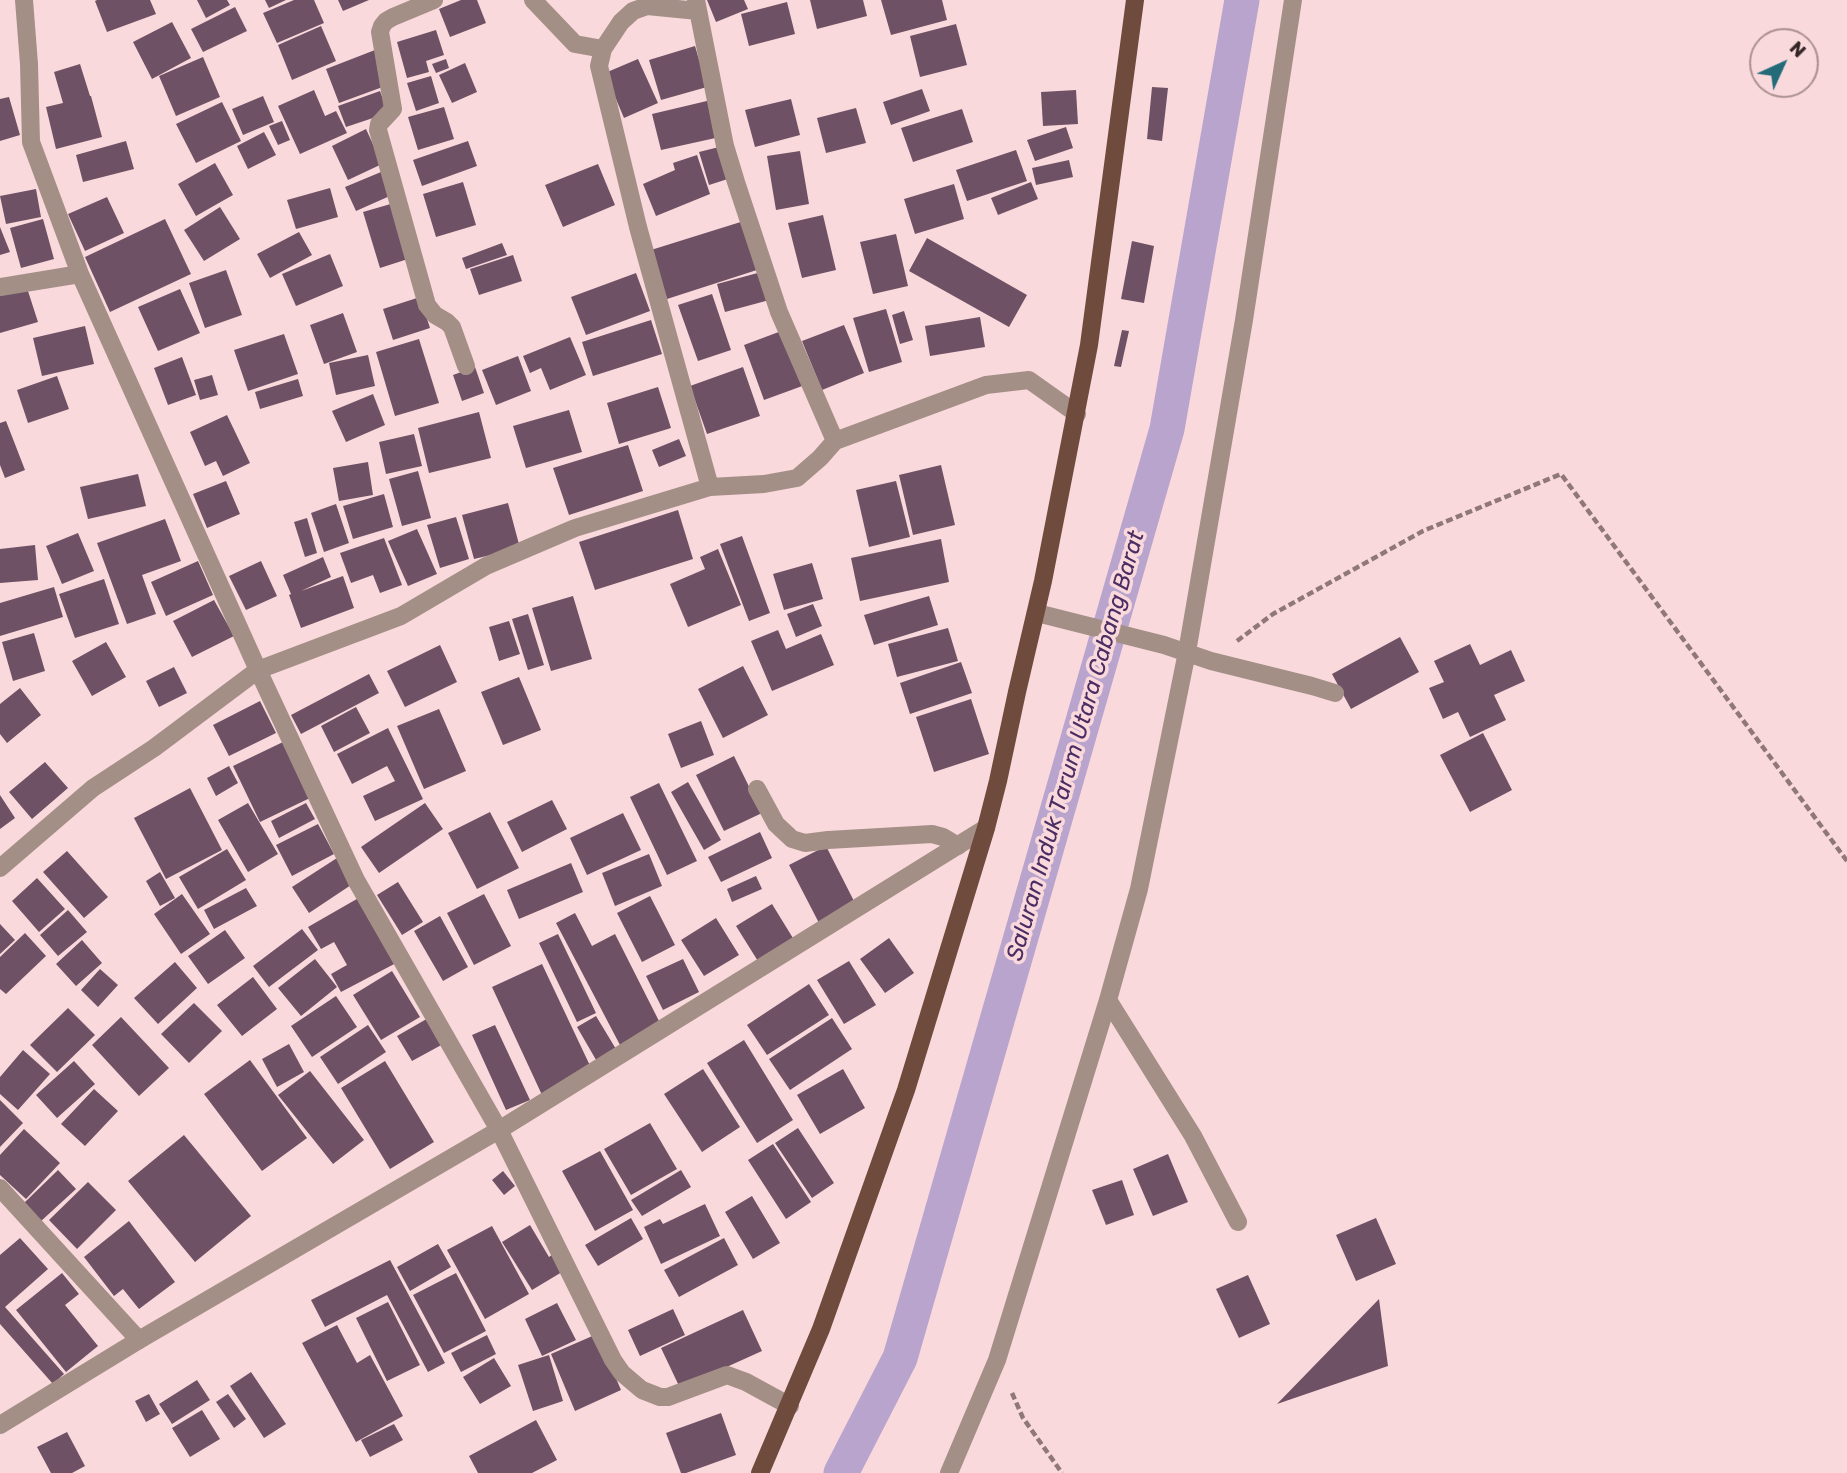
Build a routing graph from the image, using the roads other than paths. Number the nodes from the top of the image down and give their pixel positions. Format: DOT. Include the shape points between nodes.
graph roads {
  1 [pos="24,0"];
  2 [pos="434,0"];
  3 [pos="533,0"];
  4 [pos="1136,0"];
  5 [pos="1293,0"];
  6 [pos="697,5"];
  7 [pos="603,49"];
  8 [pos="80,274"];
  9 [pos="0,287"];
  10 [pos="466,366"];
  11 [pos="1077,414"];
  12 [pos="835,440"];
  13 [pos="710,487"];
  14 [pos="1037,613"];
  15 [pos="1187,652"];
  16 [pos="258,670"];
  17 [pos="1335,693"];
  18 [pos="757,789"];
  19 [pos="986,828"];
  20 [pos="958,846"];
  21 [pos="0,869"];
  22 [pos="1108,1000"];
  23 [pos="499,1130"];
  24 [pos="0,1188"];
  25 [pos="1238,1222"];
  26 [pos="139,1340"];
  27 [pos="790,1406"];
  28 [pos="0,1425"];
  29 [pos="760,1473"];
  30 [pos="949,1473"];
  1 -- 8 [label="street" via="31,142"];
  2 -- 10 [label="street" via="382,26 393,109 377,130 427,305 452,327"];
  3 -- 7 [label="street" via="575,44"];
  4 -- 11 [label="main road"];
  5 -- 15 [label="street"];
  6 -- 7 [label="street" via="647,6 633,11"];
  6 -- 12 [label="street" via="736,182 779,312"];
  7 -- 13 [label="street" via="599,66 638,227"];
  8 -- 9 [label="street"];
  8 -- 16 [label="street"];
  11 -- 12 [label="street" via="1029,380 1004,382"];
  11 -- 14 [label="main road"];
  12 -- 13 [label="street" via="797,478"];
  13 -- 16 [label="street" via="575,528 486,566 401,616"];
  14 -- 15 [label="street"];
  14 -- 19 [label="main road"];
  15 -- 17 [label="street"];
  15 -- 22 [label="street" via="1139,889"];
  16 -- 21 [label="street" via="93,788"];
  16 -- 23 [label="street" via="356,880"];
  18 -- 20 [label="street" via="776,824 792,839 805,843 932,834"];
  19 -- 20 [label="street"];
  19 -- 27 [label="main road" via="906,1090"];
  20 -- 23 [label="street"];
  22 -- 25 [label="street" via="1193,1136"];
  22 -- 30 [label="street" via="997,1360"];
  23 -- 26 [label="street"];
  23 -- 27 [label="street" via="622,1373 642,1390 660,1397 733,1376"];
  24 -- 26 [label="street"];
  26 -- 28 [label="street"];
  27 -- 29 [label="main road"];
}
